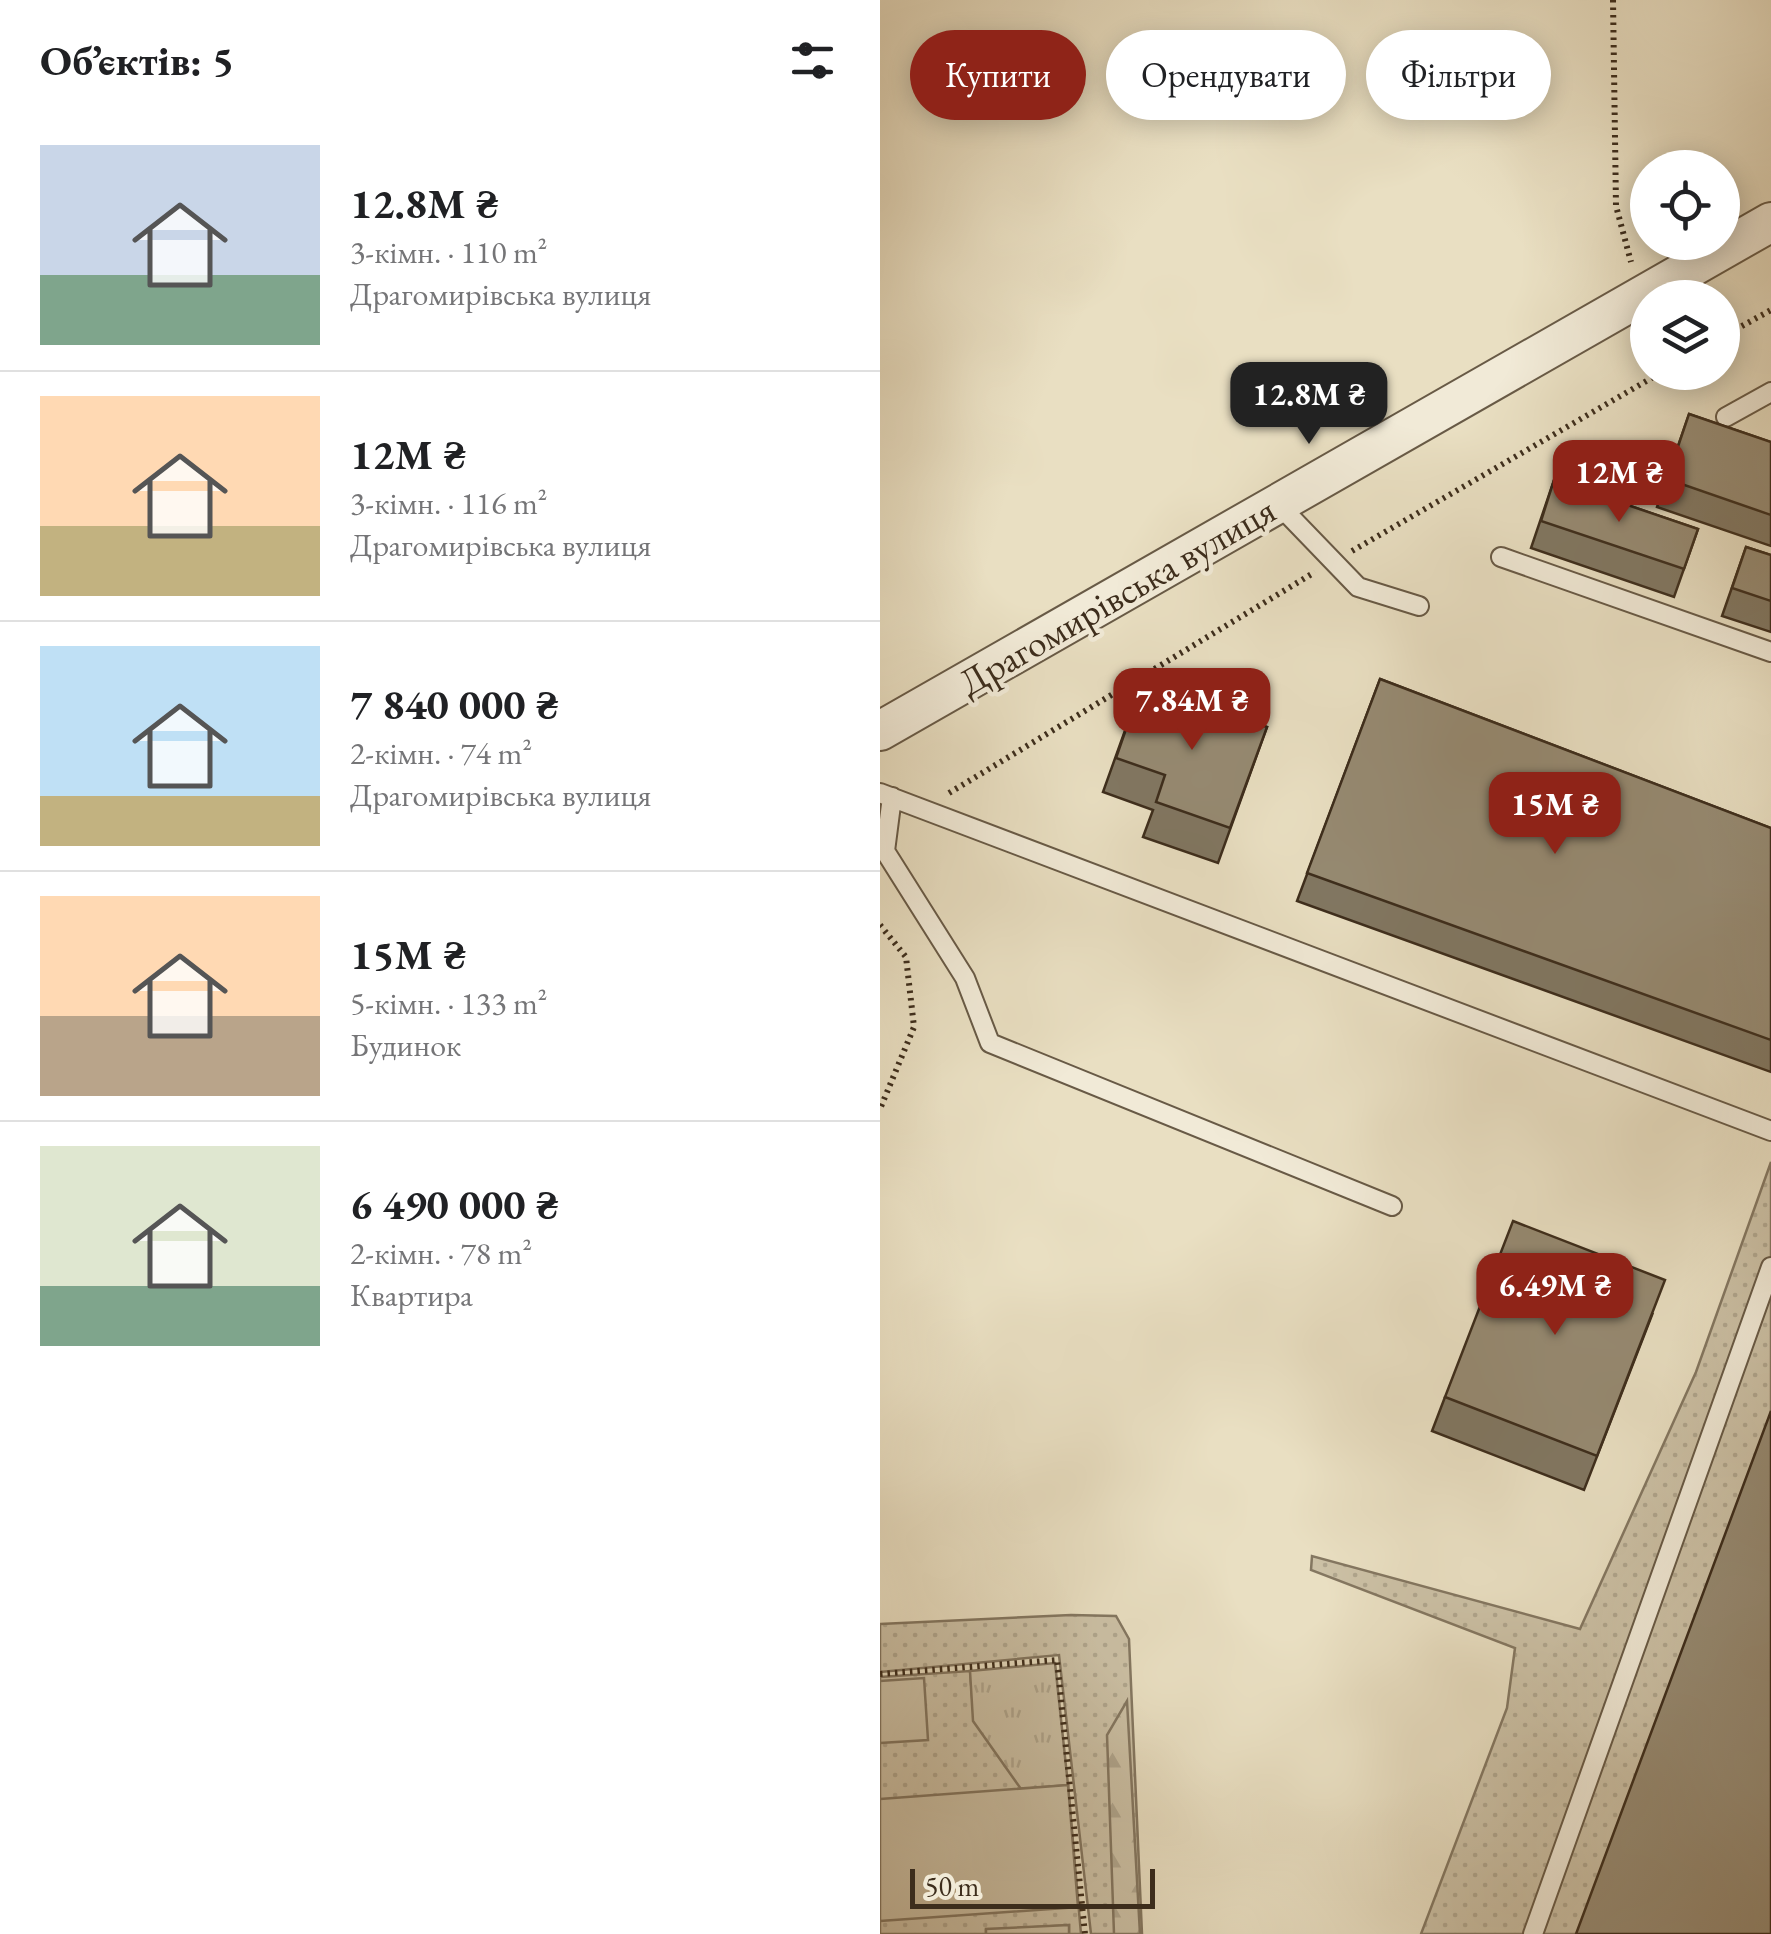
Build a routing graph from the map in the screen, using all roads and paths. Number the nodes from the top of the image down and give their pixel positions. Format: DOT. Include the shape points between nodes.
graph roads {
  1 [pos="1613,0"];
  2 [pos="1771,222"];
  3 [pos="1636,280"];
  4 [pos="1670,280"];
  5 [pos="1630,303"];
  6 [pos="1771,310"];
  7 [pos="1740,328"];
  8 [pos="1631,390"];
  9 [pos="1771,392"];
  10 [pos="1726,417"];
  11 [pos="1278,504"];
  12 [pos="1501,557"];
  13 [pos="1334,562"];
  14 [pos="1419,606"];
  15 [pos="1771,652"];
  16 [pos="880,731"];
  17 [pos="886,795"];
  18 [pos="922,809"];
  19 [pos="880,925"];
  20 [pos="880,1109"];
  21 [pos="1771,1132"];
  22 [pos="1392,1206"];
  23 [pos="1771,1267"];
  24 [pos="880,1674"];
  25 [pos="1085,1934"];
  26 [pos="1533,1934"];
  1 -- 3 [label="path" via="1616,206"];
  2 -- 4 [label="street, Драгомирівська вулиця"];
  5 -- 11 [label="street, Драгомирівська вулиця"];
  6 -- 7 [label="path"];
  8 -- 13 [label="path"];
  9 -- 10 [label="lane"];
  11 -- 13 [label="lane"];
  11 -- 16 [label="street, Драгомирівська вулиця"];
  12 -- 15 [label="lane"];
  13 -- 14 [label="lane" via="1358,588"];
  13 -- 18 [label="path"];
  17 -- 18 [label="lane"];
  17 -- 22 [label="lane" via="885,851 965,978 990,1043"];
  18 -- 21 [label="lane"];
  19 -- 20 [label="path" via="906,956 914,1028"];
  23 -- 26 [label="lane"];
  24 -- 25 [label="path" via="1057,1660"];
}
